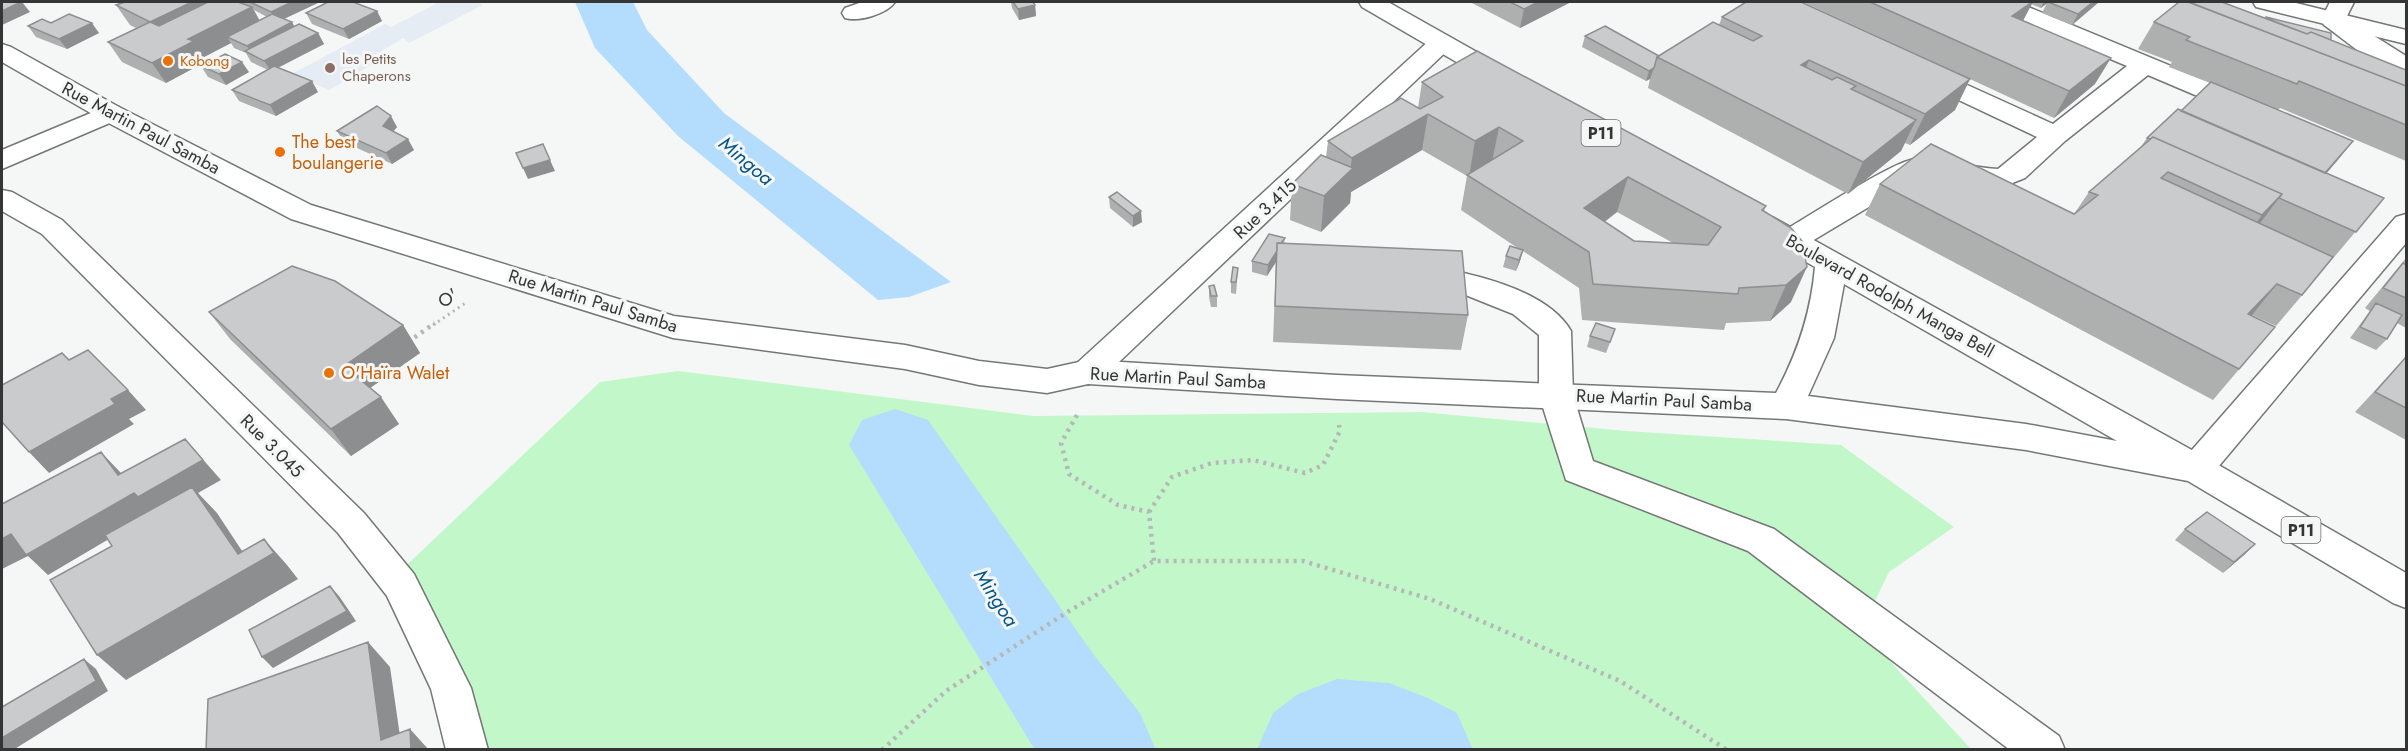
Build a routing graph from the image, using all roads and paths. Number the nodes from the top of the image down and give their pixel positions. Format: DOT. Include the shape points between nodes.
graph roads {
  1 [pos="883,2"];
  2 [pos="1371,2"];
  3 [pos="1996,2"];
  4 [pos="2265,2"];
  5 [pos="2337,11"];
  6 [pos="854,14"];
  7 [pos="2406,38"];
  8 [pos="1441,43"];
  9 [pos="2,52"];
  10 [pos="2145,65"];
  11 [pos="1906,66"];
  12 [pos="2406,67"];
  13 [pos="1523,89"];
  14 [pos="110,113"];
  15 [pos="2271,118"];
  16 [pos="2055,135"];
  17 [pos="2,160"];
  18 [pos="2,199"];
  19 [pos="1739,212"];
  20 [pos="2406,224"];
  21 [pos="1791,240"];
  22 [pos="1830,264"];
  23 [pos="1392,273"];
  24 [pos="507,275"];
  25 [pos="405,344"];
  26 [pos="1094,373"];
  27 [pos="1337,387"];
  28 [pos="1556,395"];
  29 [pos="1786,406"];
  30 [pos="2196,469"];
  31 [pos="1149,512"];
  32 [pos="1154,561"];
  33 [pos="2406,592"];
  34 [pos="467,750"];
  35 [pos="882,750"];
  36 [pos="1727,750"];
  37 [pos="2044,750"];
  1 -- 6 [label="main road"];
  2 -- 8 [label="main road"];
  3 -- 10 [label="main road"];
  4 -- 5 [label="main road"];
  5 -- 7 [label="main road"];
  5 -- 12 [label="main road" via="2374,48"];
  8 -- 13 [label="main road"];
  8 -- 26 [label="main road, Rue 3.415"];
  9 -- 14 [label="main road, Rue Martin Paul Samba"];
  10 -- 15 [label="main road"];
  10 -- 16 [label="main road"];
  11 -- 16 [label="main road"];
  14 -- 17 [label="main road"];
  14 -- 24 [label="main road, Rue Martin Paul Samba" via="302,212"];
  16 -- 21 [label="main road" via="2015,172 2002,178 1945,168 1913,168"];
  18 -- 34 [label="main road, Rue 3.045" via="52,227 351,523 401,585 451,688"];
  19 -- 21 [label="main road, Boulevard Rodolph Manga Bell / P11"];
  20 -- 30 [label="main road"];
  21 -- 22 [label="main road, Boulevard Rodolph Manga Bell / P11"];
  22 -- 29 [label="main road" via="1829,303 1820,337"];
  22 -- 30 [label="main road, Boulevard Rodolph Manga Bell / P11"];
  23 -- 28 [label="main road" via="1464,282 1524,306 1555,330"];
  24 -- 25 [label="path, O'"];
  24 -- 26 [label="main road, Rue Martin Paul Samba" via="673,327 904,357 979,373 1047,381"];
  26 -- 27 [label="main road, Rue Martin Paul Samba"];
  26 -- 31 [label="path" via="1061,442 1069,474 1118,505"];
  27 -- 28 [label="main road, Rue Martin Paul Samba"];
  27 -- 31 [label="path" via="1340,431 1323,465 1305,473 1253,460 1212,463 1172,477"];
  28 -- 29 [label="main road, Rue Martin Paul Samba"];
  28 -- 37 [label="main road" via="1578,470 1761,540"];
  29 -- 30 [label="main road, Rue Martin Paul Samba" via="2026,437"];
  30 -- 33 [label="main road, Boulevard Rodolph Manga Bell / P11"];
  31 -- 32 [label="path"];
  32 -- 35 [label="path" via="946,691"];
  32 -- 36 [label="path" via="1303,561 1430,599 1620,681"];
}
